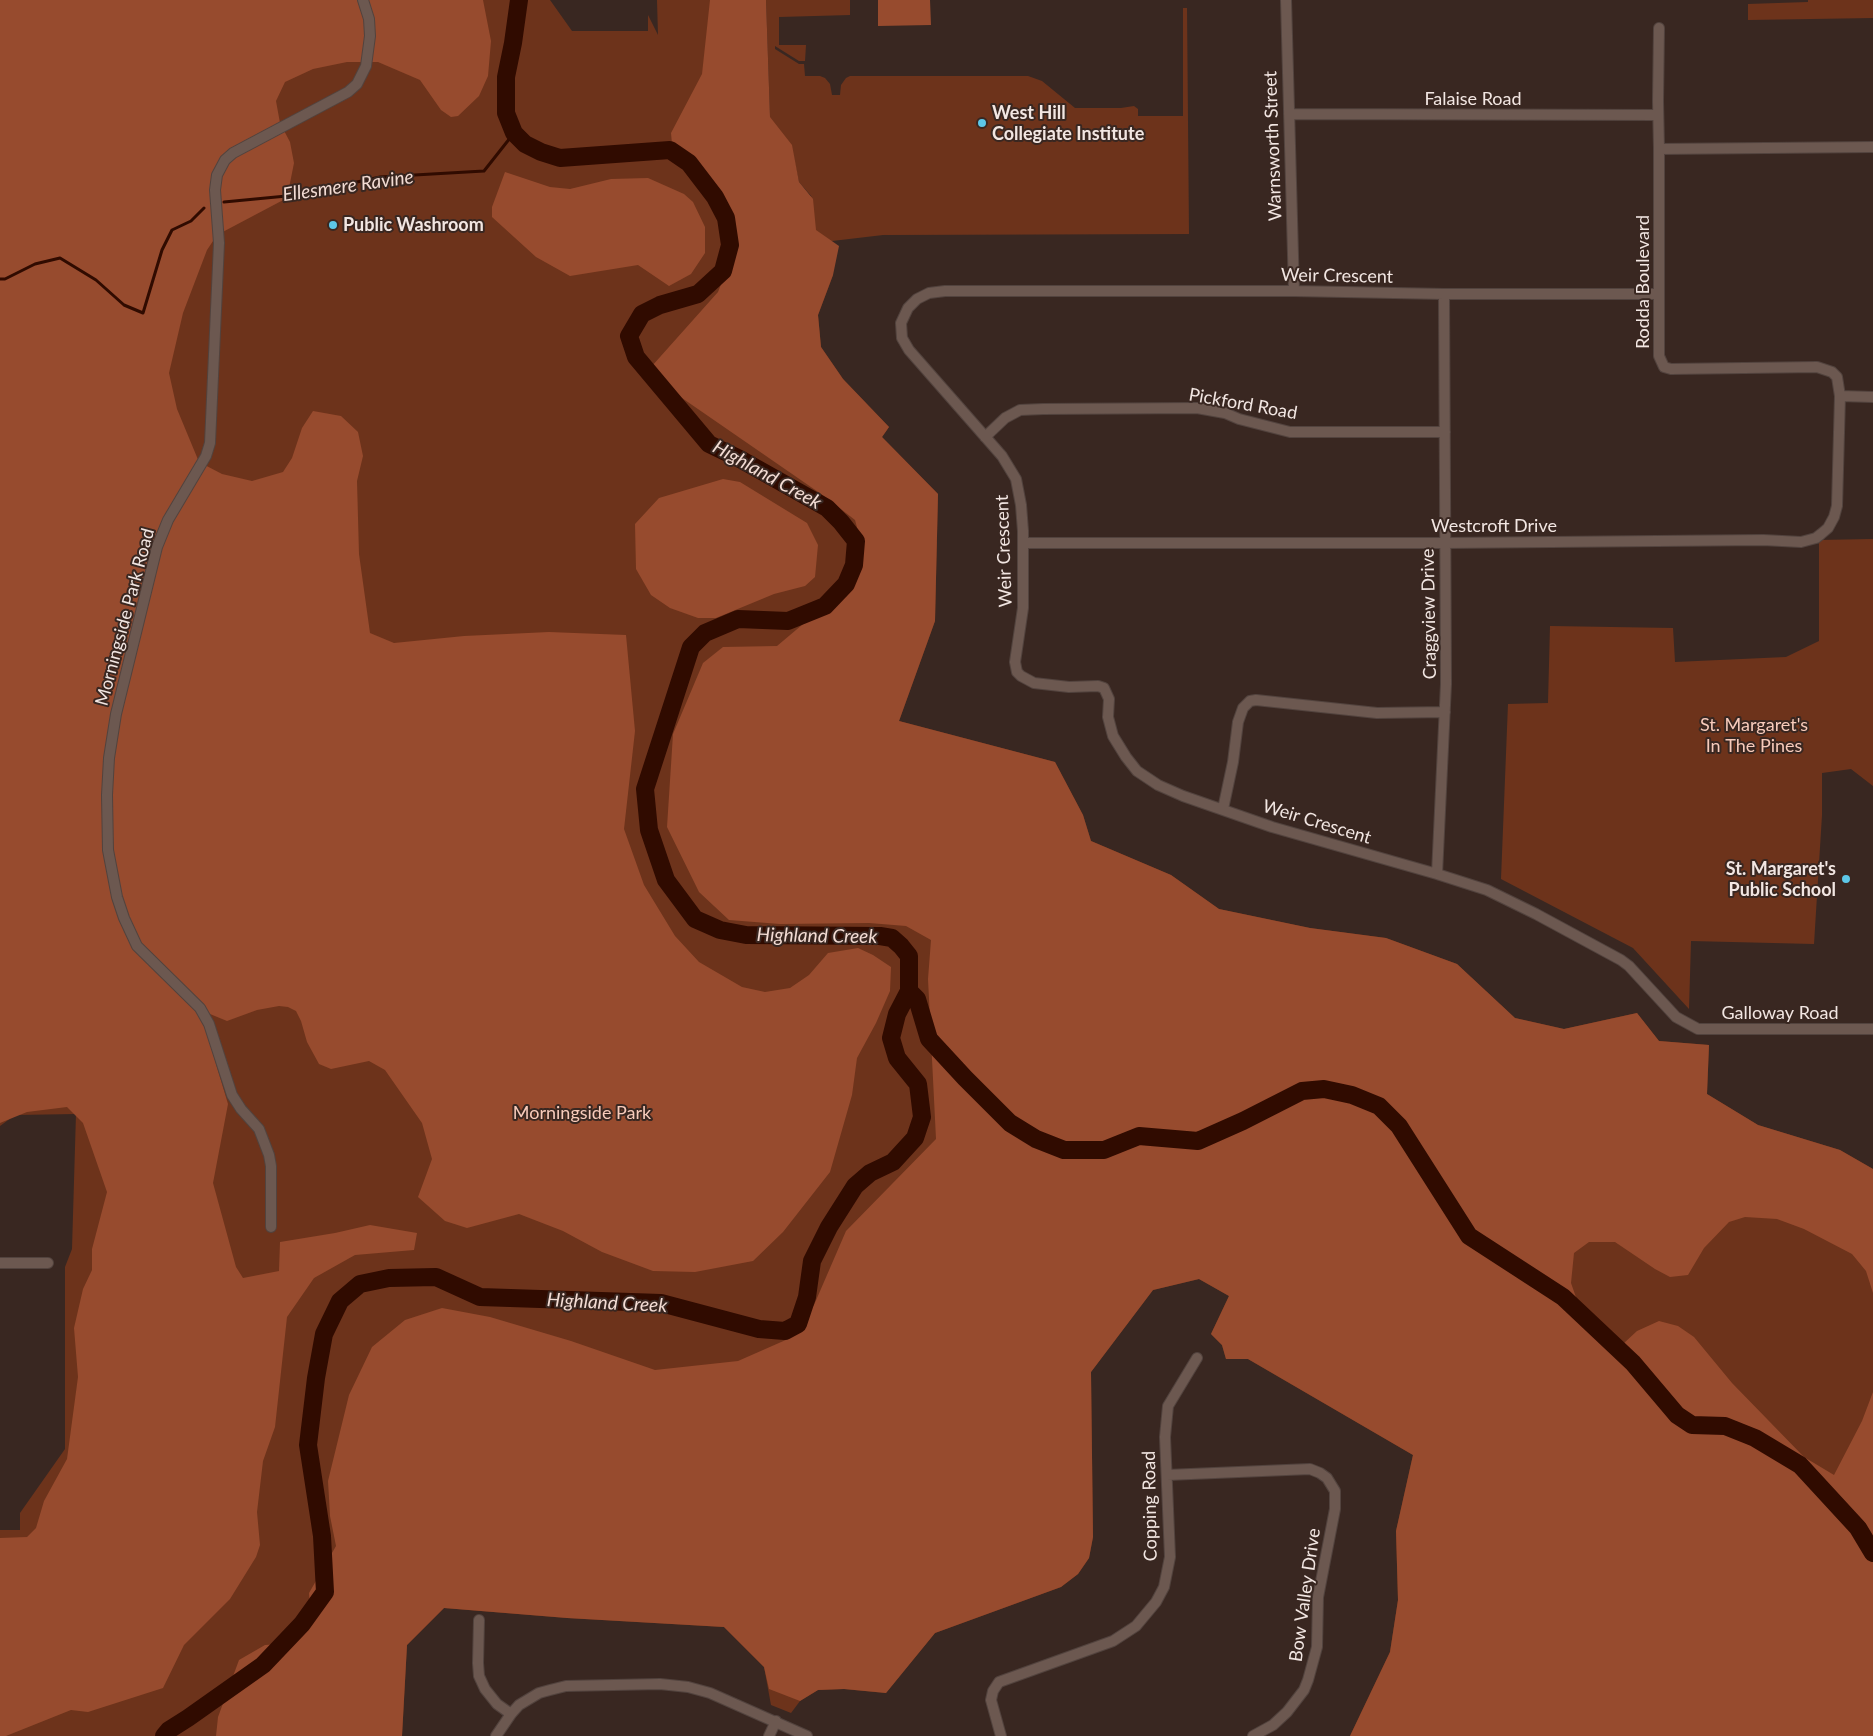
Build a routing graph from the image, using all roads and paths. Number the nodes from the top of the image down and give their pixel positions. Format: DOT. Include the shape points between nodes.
graph roads {
  1 [pos="363,0"];
  2 [pos="1286,0"];
  3 [pos="1659,28"];
  4 [pos="1289,114"];
  5 [pos="1658,114"];
  6 [pos="1873,147"];
  7 [pos="1659,149"];
  8 [pos="1294,291"];
  9 [pos="1444,294"];
  10 [pos="1658,294"];
  11 [pos="1840,396"];
  12 [pos="1873,396"];
  13 [pos="1445,432"];
  14 [pos="985,437"];
  15 [pos="1022,543"];
  16 [pos="1445,543"];
  17 [pos="1445,712"];
  18 [pos="1223,809"];
  19 [pos="1437,874"];
  20 [pos="1687,1024"];
  21 [pos="1873,1029"];
  22 [pos="270,1228"];
  23 [pos="0,1263"];
  24 [pos="48,1263"];
  25 [pos="1197,1358"];
  26 [pos="1167,1475"];
  27 [pos="479,1620"];
  28 [pos="511,1714"];
  29 [pos="776,1721"];
  30 [pos="496,1736"];
  31 [pos="769,1736"];
  32 [pos="807,1736"];
  33 [pos="1001,1736"];
  34 [pos="1253,1736"];
  1 -- 22 [label="street, Morningside Park Road" via="369,19 369,45 366,66 357,84 332,101 234,153 225,160 217,175 219,243 209,446 168,520 157,547 116,714 108,766 108,850 124,918 137,946 200,1008 209,1024 232,1095 241,1110 260,1129 271,1166"];
  2 -- 4 [label="street, Warnsworth Street"];
  3 -- 5 [label="street, Rodda Boulevard"];
  4 -- 5 [label="street, Falaise Road"];
  4 -- 8 [label="street, Warnsworth Street"];
  5 -- 7 [label="street, Rodda Boulevard"];
  6 -- 7 [label="street"];
  7 -- 10 [label="street, Rodda Boulevard"];
  8 -- 9 [label="street, Weir Crescent"];
  8 -- 14 [label="street, Weir Crescent" via="945,291 916,299 901,323 902,338"];
  9 -- 10 [label="street, Weir Crescent"];
  9 -- 13 [label="street, Craggview Drive"];
  10 -- 11 [label="street, Rodda Boulevard" via="1659,356 1664,367 1817,367 1837,377"];
  11 -- 12 [label="street"];
  11 -- 16 [label="street, Westcroft Drive" via="1837,506 1828,528 1816,538 1801,542"];
  13 -- 14 [label="street, Pickford Road" via="1290,432 1197,408 1053,409 1020,410 1005,418"];
  13 -- 16 [label="street, Craggview Drive"];
  14 -- 15 [label="street, Weir Crescent" via="1016,479 1021,505"];
  15 -- 16 [label="street, Westcroft Drive"];
  15 -- 18 [label="street, Weir Crescent" via="1023,608 1015,662 1017,672 1034,683 1104,688 1110,699 1108,716 1113,736 1137,771 1158,785"];
  16 -- 17 [label="street, Craggview Drive"];
  17 -- 18 [label="street" via="1378,713 1250,701 1243,708 1238,722"];
  17 -- 19 [label="street, Craggview Drive"];
  18 -- 19 [label="street, Weir Crescent" via="1272,827"];
  19 -- 20 [label="street, Weir Crescent" via="1487,890 1622,960 1676,1017"];
  20 -- 21 [label="street, Galloway Road" via="1719,1030"];
  23 -- 24 [label="street"];
  25 -- 26 [label="street, Copping Road" via="1168,1406 1165,1437"];
  26 -- 33 [label="street, Copping Road" via="1170,1557 1164,1587 1156,1602 1136,1626 1112,1641 999,1682 991,1700"];
  26 -- 34 [label="street, Bow Valley Drive" via="1310,1469 1327,1478 1335,1491 1335,1509 1318,1597 1317,1647 1308,1680 1287,1712 1273,1725"];
  27 -- 28 [label="street" via="479,1676 497,1704"];
  28 -- 29 [label="street" via="539,1693 566,1686 660,1684 700,1690"];
  28 -- 30 [label="street"];
  29 -- 31 [label="street"];
  29 -- 32 [label="street"];
}
